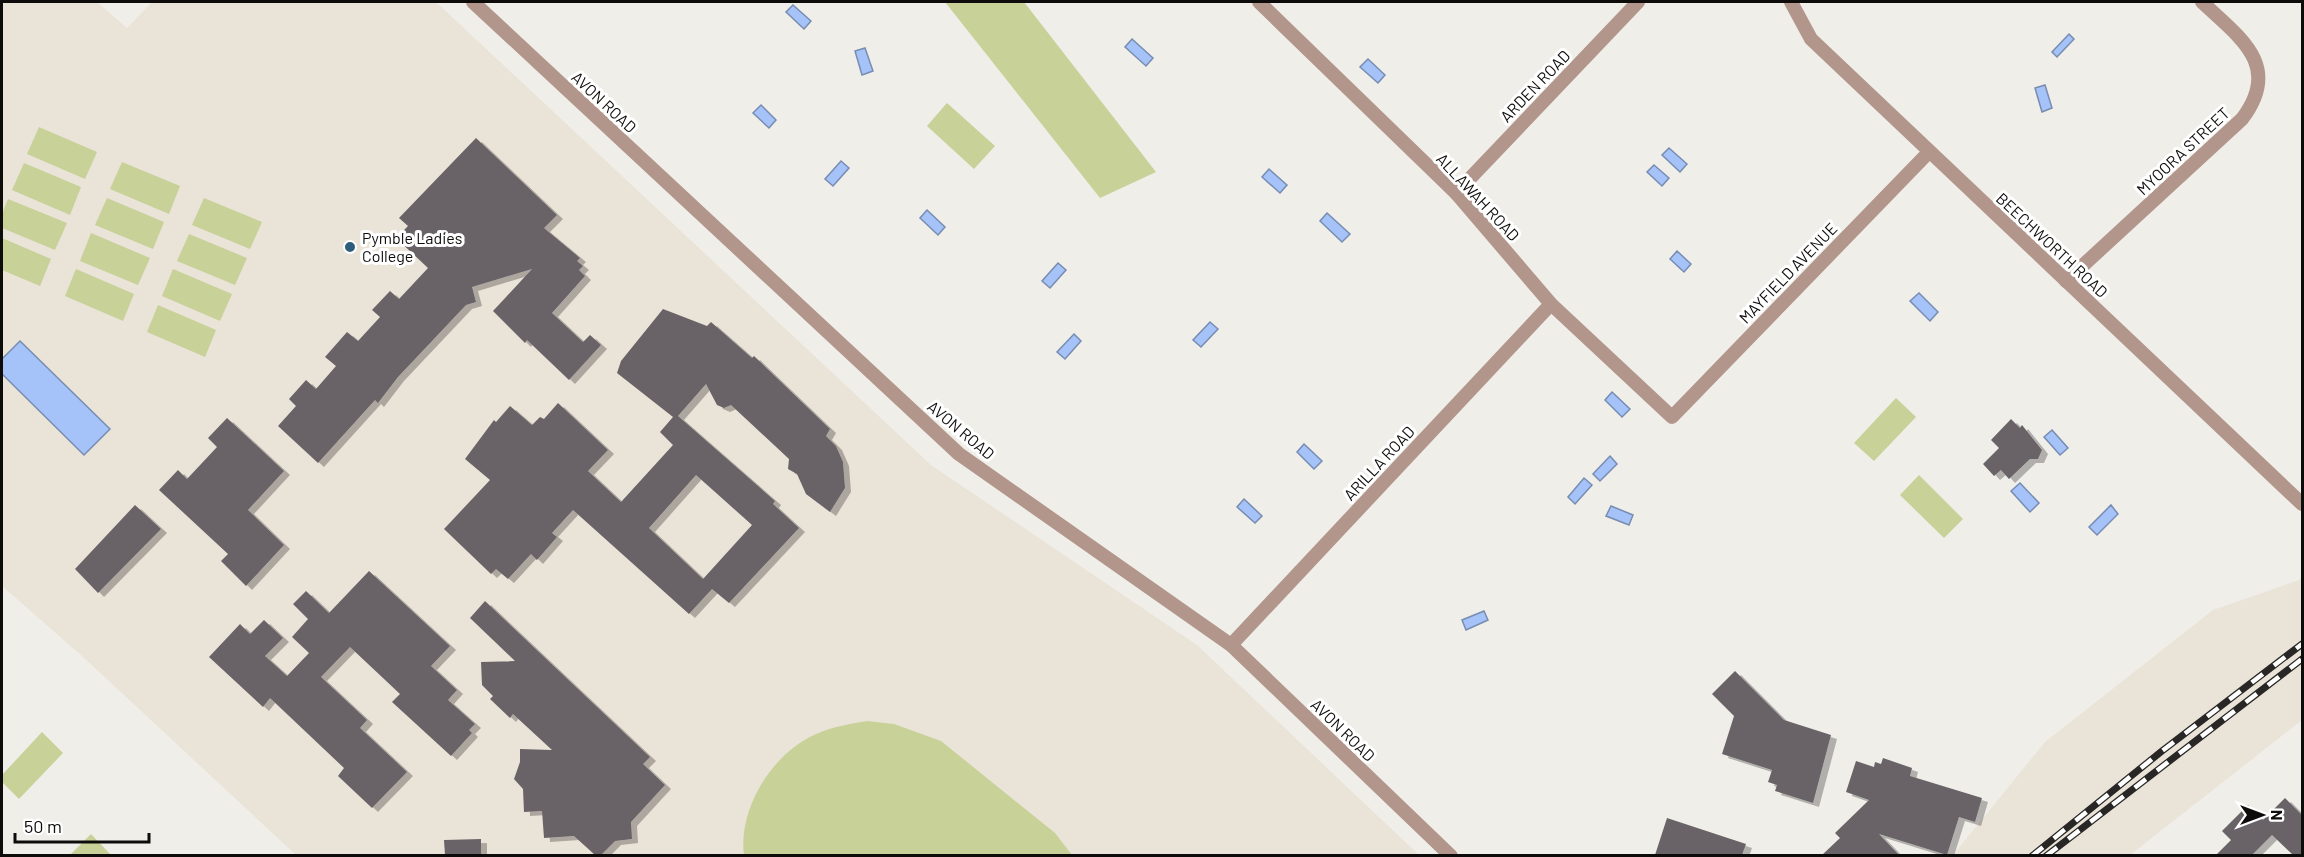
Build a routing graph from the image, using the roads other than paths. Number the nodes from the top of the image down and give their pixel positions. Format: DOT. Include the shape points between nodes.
graph roads {
  1 [pos="473,2"];
  2 [pos="1259,2"];
  3 [pos="1638,2"];
  4 [pos="1791,2"];
  5 [pos="2202,2"];
  6 [pos="1929,152"];
  7 [pos="1456,193"];
  8 [pos="2066,281"];
  9 [pos="1551,304"];
  10 [pos="1672,417"];
  11 [pos="2302,504"];
  12 [pos="1231,645"];
  13 [pos="1451,855"];
  1 -- 12 [label="street, AVON ROAD" via="959,454"];
  2 -- 7 [label="street, ALLAWAH ROAD"];
  3 -- 7 [label="street, ARDEN ROAD"];
  4 -- 6 [label="street, BEECHWORTH ROAD" via="1811,39"];
  5 -- 8 [label="street, MYOORA STREET" via="2250,48 2258,63 2259,79 2251,108"];
  6 -- 8 [label="street, BEECHWORTH ROAD"];
  6 -- 10 [label="street, MAYFIELD AVENUE"];
  7 -- 9 [label="street, ALLAWAH ROAD"];
  8 -- 11 [label="street, BEECHWORTH ROAD"];
  9 -- 10 [label="street, ALLAWAH ROAD"];
  9 -- 12 [label="street, ARILLA ROAD"];
  12 -- 13 [label="street, AVON ROAD"];
}
